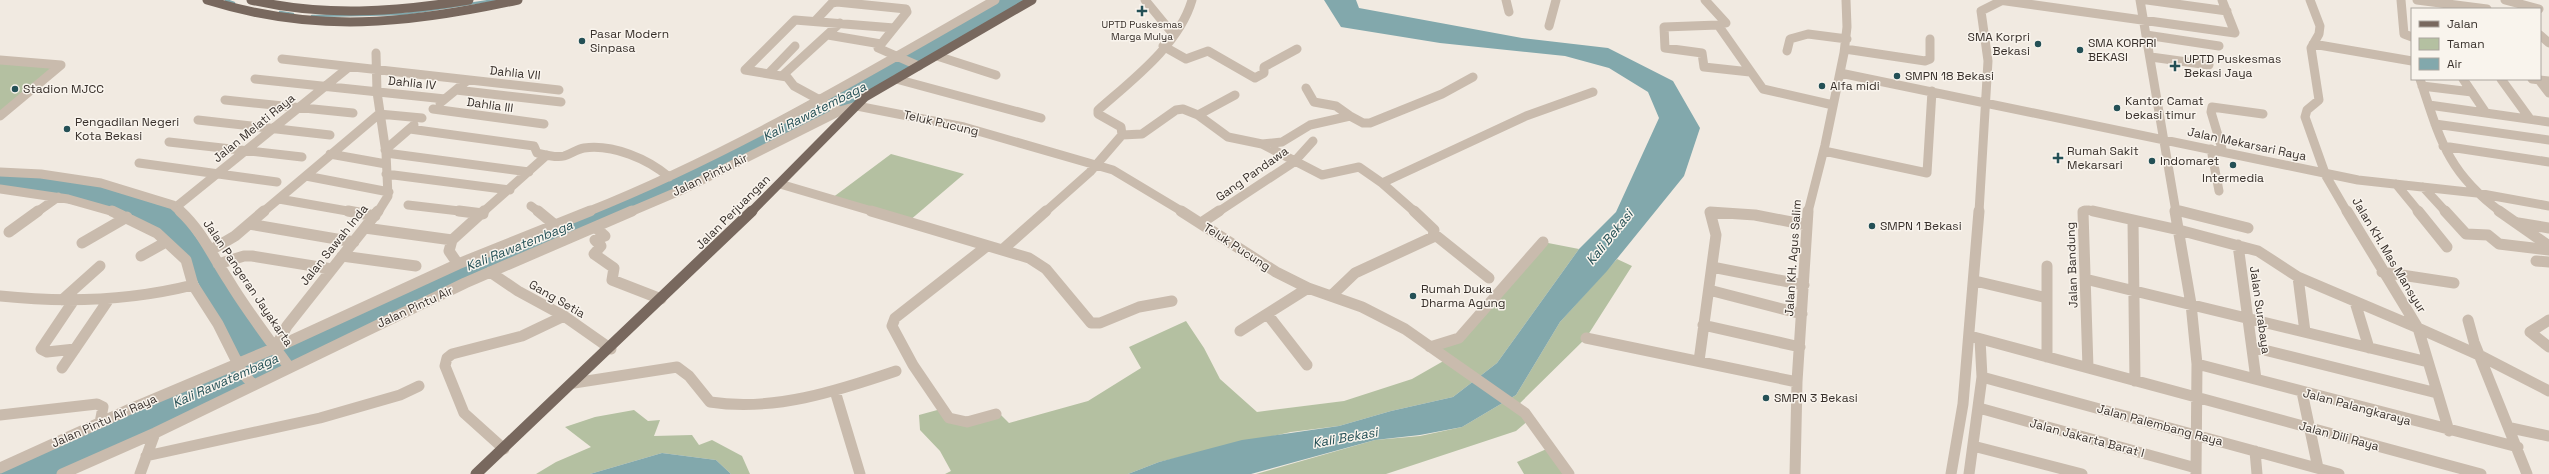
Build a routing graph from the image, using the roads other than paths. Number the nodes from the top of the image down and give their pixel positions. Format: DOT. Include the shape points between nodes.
graph roads {
  1 [pos="207,0"];
  2 [pos="251,0"];
  3 [pos="469,0"];
  4 [pos="518,0"];
  5 [pos="995,0"];
  6 [pos="1032,0"];
  7 [pos="1145,0"];
  8 [pos="1192,0"];
  9 [pos="1506,0"];
  10 [pos="1556,0"];
  11 [pos="1705,0"];
  12 [pos="1846,0"];
  13 [pos="2140,0"];
  14 [pos="2147,0"];
  15 [pos="2222,0"];
  16 [pos="2310,0"];
  17 [pos="2401,0"];
  18 [pos="2458,0"];
  19 [pos="2505,0"];
  20 [pos="2000,1"];
  21 [pos="2184,3"];
  22 [pos="2423,3"];
  23 [pos="2520,4"];
  24 [pos="2476,8"];
  25 [pos="2488,8"];
  26 [pos="2536,8"];
  27 [pos="2227,11"];
  28 [pos="1509,12"];
  29 [pos="816,20"];
  30 [pos="2144,20"];
  31 [pos="840,23"];
  32 [pos="1718,25"];
  33 [pos="1550,26"];
  34 [pos="894,28"];
  35 [pos="1173,34"];
  36 [pos="2146,34"];
  37 [pos="828,36"];
  38 [pos="2541,36"];
  39 [pos="2411,37"];
  40 [pos="1930,39"];
  41 [pos="2549,43"];
  42 [pos="882,44"];
  43 [pos="1846,44"];
  44 [pos="2313,44"];
  45 [pos="795,46"];
  46 [pos="1163,46"];
  47 [pos="2219,46"];
  48 [pos="1297,49"];
  49 [pos="1787,51"];
  50 [pos="376,53"];
  51 [pos="937,56"];
  52 [pos="900,57"];
  53 [pos="2151,57"];
  54 [pos="282,59"];
  55 [pos="0,60"];
  56 [pos="2411,61"];
  57 [pos="2209,64"];
  58 [pos="917,65"];
  59 [pos="349,67"];
  60 [pos="376,70"];
  61 [pos="476,72"];
  62 [pos="1750,72"];
  63 [pos="769,73"];
  64 [pos="1840,73"];
  65 [pos="996,75"];
  66 [pos="783,76"];
  67 [pos="1473,77"];
  68 [pos="255,79"];
  69 [pos="896,79"];
  70 [pos="468,80"];
  71 [pos="2464,80"];
  72 [pos="2502,80"];
  73 [pos="2537,80"];
  74 [pos="2421,82"];
  75 [pos="325,86"];
  76 [pos="1306,88"];
  77 [pos="456,90"];
  78 [pos="559,90"];
  79 [pos="1932,91"];
  80 [pos="377,92"];
  81 [pos="1593,92"];
  82 [pos="2472,92"];
  83 [pos="2549,93"];
  84 [pos="1235,95"];
  85 [pos="445,99"];
  86 [pos="225,100"];
  87 [pos="819,100"];
  88 [pos="561,102"];
  89 [pos="1984,102"];
  90 [pos="1833,105"];
  91 [pos="2429,105"];
  92 [pos="857,106"];
  93 [pos="299,108"];
  94 [pos="433,109"];
  95 [pos="840,111"];
  96 [pos="353,113"];
  97 [pos="2486,113"];
  98 [pos="379,114"];
  99 [pos="2263,114"];
  100 [pos="1198,115"];
  101 [pos="0,116"];
  102 [pos="1350,116"];
  103 [pos="422,118"];
  104 [pos="1041,118"];
  105 [pos="2530,119"];
  106 [pos="198,120"];
  107 [pos="2549,122"];
  108 [pos="544,124"];
  109 [pos="2435,124"];
  110 [pos="274,129"];
  111 [pos="410,129"];
  112 [pos="330,135"];
  113 [pos="1122,135"];
  114 [pos="2164,139"];
  115 [pos="2549,140"];
  116 [pos="169,142"];
  117 [pos="1313,142"];
  118 [pos="1262,144"];
  119 [pos="2442,146"];
  120 [pos="2211,149"];
  121 [pos="247,151"];
  122 [pos="385,151"];
  123 [pos="1824,151"];
  124 [pos="2223,152"];
  125 [pos="330,154"];
  126 [pos="547,155"];
  127 [pos="302,157"];
  128 [pos="1294,162"];
  129 [pos="2549,162"];
  130 [pos="139,163"];
  131 [pos="1096,165"];
  132 [pos="386,169"];
  133 [pos="0,172"];
  134 [pos="529,172"];
  135 [pos="2325,173"];
  136 [pos="219,174"];
  137 [pos="306,176"];
  138 [pos="669,176"];
  139 [pos="277,182"];
  140 [pos="1382,183"];
  141 [pos="780,184"];
  142 [pos="2396,184"];
  143 [pos="2423,187"];
  144 [pos="0,189"];
  145 [pos="510,190"];
  146 [pos="2219,191"];
  147 [pos="389,192"];
  148 [pos="2477,193"];
  149 [pos="58,197"];
  150 [pos="279,199"];
  151 [pos="408,205"];
  152 [pos="531,206"];
  153 [pos="2549,206"];
  154 [pos="176,207"];
  155 [pos="2175,210"];
  156 [pos="483,214"];
  157 [pos="375,216"];
  158 [pos="127,217"];
  159 [pos="2133,221"];
  160 [pos="1201,223"];
  161 [pos="2516,223"];
  162 [pos="249,224"];
  163 [pos="579,224"];
  164 [pos="555,225"];
  165 [pos="1807,225"];
  166 [pos="365,228"];
  167 [pos="596,228"];
  168 [pos="2248,228"];
  169 [pos="2549,228"];
  170 [pos="2178,230"];
  171 [pos="9,232"];
  172 [pos="1434,234"];
  173 [pos="452,240"];
  174 [pos="166,242"];
  175 [pos="354,242"];
  176 [pos="1543,242"];
  177 [pos="82,243"];
  178 [pos="2238,245"];
  179 [pos="986,246"];
  180 [pos="2549,246"];
  181 [pos="2448,247"];
  182 [pos="211,250"];
  183 [pos="1002,250"];
  184 [pos="2549,250"];
  185 [pos="141,256"];
  186 [pos="342,256"];
  187 [pos="2536,261"];
  188 [pos="2549,262"];
  189 [pos="218,264"];
  190 [pos="458,264"];
  191 [pos="100,266"];
  192 [pos="416,266"];
  193 [pos="2047,266"];
  194 [pos="1712,267"];
  195 [pos="332,269"];
  196 [pos="490,272"];
  197 [pos="2382,272"];
  198 [pos="2298,277"];
  199 [pos="1490,278"];
  200 [pos="2085,279"];
  201 [pos="1975,281"];
  202 [pos="2454,283"];
  203 [pos="192,285"];
  204 [pos="1804,285"];
  205 [pos="1308,288"];
  206 [pos="1709,290"];
  207 [pos="2134,290"];
  208 [pos="0,296"];
  209 [pos="1331,296"];
  210 [pos="109,298"];
  211 [pos="2047,298"];
  212 [pos="661,299"];
  213 [pos="62,300"];
  214 [pos="74,300"];
  215 [pos="1172,301"];
  216 [pos="2355,302"];
  217 [pos="2190,304"];
  218 [pos="1802,314"];
  219 [pos="1268,315"];
  220 [pos="564,316"];
  221 [pos="2249,318"];
  222 [pos="2468,320"];
  223 [pos="2549,320"];
  224 [pos="1703,326"];
  225 [pos="2418,328"];
  226 [pos="1240,331"];
  227 [pos="2305,332"];
  228 [pos="1975,337"];
  229 [pos="1586,338"];
  230 [pos="1430,347"];
  231 [pos="1800,347"];
  232 [pos="2252,347"];
  233 [pos="2549,347"];
  234 [pos="275,348"];
  235 [pos="2369,348"];
  236 [pos="75,349"];
  237 [pos="611,349"];
  238 [pos="2481,356"];
  239 [pos="2047,357"];
  240 [pos="1699,361"];
  241 [pos="2428,362"];
  242 [pos="237,363"];
  243 [pos="286,363"];
  244 [pos="2197,364"];
  245 [pos="1307,365"];
  246 [pos="62,368"];
  247 [pos="2088,368"];
  248 [pos="896,372"];
  249 [pos="1982,377"];
  250 [pos="2256,379"];
  251 [pos="2135,381"];
  252 [pos="1797,382"];
  253 [pos="574,383"];
  254 [pos="253,385"];
  255 [pos="419,386"];
  256 [pos="2549,390"];
  257 [pos="835,391"];
  258 [pos="2302,392"];
  259 [pos="2437,393"];
  260 [pos="2197,398"];
  261 [pos="1979,408"];
  262 [pos="996,414"];
  263 [pos="0,415"];
  264 [pos="100,423"];
  265 [pos="2308,427"];
  266 [pos="2511,428"];
  267 [pos="2449,431"];
  268 [pos="155,433"];
  269 [pos="2195,435"];
  270 [pos="2549,436"];
  271 [pos="1973,446"];
  272 [pos="2518,447"];
  273 [pos="504,449"];
  274 [pos="2255,451"];
  275 [pos="146,456"];
  276 [pos="0,468"];
  277 [pos="2318,468"];
  278 [pos="2196,471"];
  279 [pos="62,474"];
  280 [pos="140,474"];
  281 [pos="476,474"];
  282 [pos="860,474"];
  283 [pos="1569,474"];
  284 [pos="1795,474"];
  285 [pos="1951,474"];
  286 [pos="1969,474"];
  287 [pos="2082,474"];
  288 [pos="2257,474"];
  289 [pos="2339,474"];
  290 [pos="2481,474"];
  291 [pos="2527,474"];
  1 -- 4 [label="main road" via="254,14 337,22 421,17"];
  2 -- 3 [label="main road" via="285,7 350,12"];
  5 -- 52 [label="street"];
  6 -- 51 [label="main road, Jalan Perjuangan"];
  7 -- 35 [label="street"];
  8 -- 35 [label="street" via="1188,17"];
  9 -- 28 [label="street"];
  10 -- 33 [label="street"];
  11 -- 32 [label="street" via="1726,23"];
  12 -- 43 [label="street, Jalan KH. Agus Salim"];
  13 -- 30 [label="street"];
  14 -- 21 [label="street"];
  15 -- 27 [label="street"];
  16 -- 44 [label="street, Jalan Mekarsari Raya" via="2320,26"];
  17 -- 39 [label="street" via="2404,34"];
  18 -- 25 [label="street"];
  19 -- 23 [label="street"];
  20 -- 30 [label="street"];
  20 -- 89 [label="street" via="1981,11 1988,61"];
  21 -- 27 [label="street"];
  22 -- 24 [label="street"];
  23 -- 26 [label="street"];
  27 -- 30 [label="street" via="2235,33"];
  29 -- 31 [label="street"];
  29 -- 34 [label="street" via="832,3 837,2 906,10"];
  29 -- 63 [label="street" via="795,20 745,70"];
  30 -- 36 [label="street"];
  31 -- 34 [label="street"];
  31 -- 37 [label="street"];
  32 -- 62 [label="street"];
  32 -- 62 [label="street" via="1664,27 1665,48 1702,53 1704,67"];
  34 -- 42 [label="street"];
  35 -- 46 [label="street"];
  36 -- 47 [label="street"];
  36 -- 53 [label="street"];
  37 -- 42 [label="street"];
  37 -- 66 [label="street"];
  38 -- 41 [label="street"];
  40 -- 43 [label="street" via="1930,59 1926,61"];
  42 -- 52 [label="street" via="879,49"];
  43 -- 49 [label="street" via="1808,34 1790,39"];
  43 -- 64 [label="street, Jalan KH. Agus Salim"];
  44 -- 56 [label="street"];
  44 -- 135 [label="street, Jalan Mekarsari Raya" via="2311,48 2319,100 2307,110 2305,117"];
  45 -- 63 [label="street"];
  46 -- 48 [label="street" via="1186,60 1208,51 1255,78 1264,73 1264,67"];
  46 -- 113 [label="street" via="1098,110 1098,114 1121,126"];
  50 -- 60 [label="street"];
  51 -- 58 [label="main road, Jalan Perjuangan"];
  51 -- 65 [label="street"];
  52 -- 58 [label="street"];
  52 -- 87 [label="street"];
  53 -- 57 [label="street"];
  53 -- 114 [label="street"];
  54 -- 59 [label="street, Dahlia VII"];
  55 -- 101 [label="street" via="61,65"];
  58 -- 69 [label="main road, Jalan Perjuangan"];
  59 -- 60 [label="street, Dahlia VII"];
  59 -- 75 [label="street, Jalan Melati Raya"];
  60 -- 70 [label="street, Dahlia VII"];
  60 -- 80 [label="street"];
  61 -- 70 [label="street"];
  62 -- 90 [label="street" via="1766,91"];
  63 -- 66 [label="street"];
  64 -- 79 [label="street, Jalan Mekarsari Raya"];
  64 -- 90 [label="street, Jalan KH. Agus Salim"];
  66 -- 87 [label="street" via="794,86"];
  67 -- 102 [label="street" via="1442,94 1370,123 1363,123"];
  68 -- 75 [label="street, Dahlia lV"];
  69 -- 92 [label="main road, Jalan Perjuangan" via="865,97"];
  69 -- 104 [label="street"];
  70 -- 77 [label="street"];
  70 -- 78 [label="street, Dahlia VII"];
  71 -- 82 [label="street"];
  72 -- 105 [label="street"];
  73 -- 83 [label="street"];
  74 -- 82 [label="street"];
  74 -- 91 [label="street"];
  75 -- 80 [label="street, Dahlia lV"];
  75 -- 93 [label="street, Jalan Melati Raya"];
  76 -- 102 [label="street" via="1314,102 1336,106"];
  77 -- 85 [label="street"];
  77 -- 88 [label="street"];
  79 -- 89 [label="street, Jalan Mekarsari Raya"];
  79 -- 123 [label="street" via="1927,173"];
  80 -- 85 [label="street, Dahlia lV"];
  80 -- 98 [label="street"];
  81 -- 140 [label="street" via="1526,116"];
  82 -- 97 [label="street"];
  84 -- 100 [label="street"];
  85 -- 94 [label="street"];
  86 -- 93 [label="street"];
  87 -- 95 [label="street"];
  87 -- 138 [label="street"];
  89 -- 114 [label="street, Jalan Mekarsari Raya"];
  89 -- 201 [label="street"];
  90 -- 123 [label="street, Jalan KH. Agus Salim"];
  91 -- 97 [label="street"];
  91 -- 109 [label="street"];
  92 -- 95 [label="street, Jalan Pintu Air"];
  92 -- 131 [label="street, Teluk Pucung" via="964,127"];
  92 -- 141 [label="main road, Jalan Perjuangan"];
  93 -- 96 [label="street"];
  93 -- 110 [label="street, Jalan Melati Raya"];
  94 -- 103 [label="street"];
  94 -- 108 [label="street, Dahlia III"];
  95 -- 167 [label="street, Jalan Pintu Air" via="684,189"];
  97 -- 105 [label="street"];
  98 -- 103 [label="street"];
  98 -- 122 [label="street"];
  98 -- 125 [label="street"];
  99 -- 124 [label="street" via="2212,107 2211,112"];
  100 -- 113 [label="street" via="1179,109 1142,134"];
  100 -- 118 [label="street" via="1228,137"];
  102 -- 118 [label="street" via="1314,123 1282,142"];
  103 -- 111 [label="street"];
  105 -- 107 [label="street"];
  106 -- 110 [label="street"];
  109 -- 115 [label="street"];
  109 -- 119 [label="street"];
  110 -- 112 [label="street"];
  110 -- 121 [label="street, Jalan Melati Raya"];
  111 -- 122 [label="street"];
  111 -- 126 [label="street" via="534,146 537,153"];
  113 -- 131 [label="street"];
  114 -- 120 [label="street, Jalan Mekarsari Raya"];
  114 -- 155 [label="street"];
  116 -- 121 [label="street"];
  117 -- 128 [label="street, Gang Pandawa"];
  118 -- 128 [label="street"];
  119 -- 129 [label="street"];
  119 -- 148 [label="street" via="2453,165"];
  120 -- 124 [label="street, Jalan Mekarsari Raya"];
  120 -- 146 [label="street"];
  121 -- 127 [label="street"];
  121 -- 136 [label="street, Jalan Melati Raya"];
  122 -- 132 [label="street"];
  122 -- 134 [label="street"];
  123 -- 165 [label="street, Jalan KH. Agus Salim" via="1813,184"];
  124 -- 135 [label="street, Jalan Mekarsari Raya"];
  125 -- 132 [label="street"];
  125 -- 137 [label="street"];
  126 -- 134 [label="street"];
  126 -- 138 [label="street" via="562,156 583,148 595,148 642,159"];
  128 -- 140 [label="street" via="1327,175 1359,167"];
  128 -- 160 [label="street, Gang Pandawa"];
  130 -- 136 [label="street"];
  131 -- 160 [label="street, Teluk Pucung" via="1113,170"];
  131 -- 183 [label="street"];
  132 -- 145 [label="street"];
  132 -- 147 [label="street"];
  133 -- 154 [label="street, Jalan Pangeran Jayakarta" via="41,174 101,183"];
  134 -- 145 [label="street"];
  135 -- 142 [label="street"];
  135 -- 197 [label="street, Jalan KH. Mas Mansyur"];
  136 -- 139 [label="street"];
  136 -- 154 [label="street, Jalan Melati Raya"];
  137 -- 147 [label="street"];
  137 -- 150 [label="street"];
  138 -- 163 [label="street"];
  140 -- 172 [label="street" via="1428,224"];
  141 -- 179 [label="street"];
  141 -- 212 [label="main road, Jalan Perjuangan"];
  142 -- 143 [label="street"];
  142 -- 181 [label="street"];
  143 -- 148 [label="street"];
  143 -- 184 [label="street" via="2466,234 2488,235 2499,244"];
  144 -- 149 [label="street"];
  145 -- 156 [label="street"];
  147 -- 157 [label="street, Jalan Sawah Inda"];
  148 -- 153 [label="street"];
  148 -- 161 [label="street"];
  149 -- 158 [label="street" via="102,207"];
  149 -- 171 [label="street"];
  150 -- 157 [label="street"];
  150 -- 162 [label="street"];
  151 -- 156 [label="street"];
  152 -- 164 [label="street"];
  154 -- 182 [label="street, Jalan Pangeran Jayakarta" via="190,220"];
  155 -- 168 [label="street"];
  155 -- 170 [label="street"];
  156 -- 173 [label="street"];
  157 -- 166 [label="street, Jalan Sawah Inda"];
  158 -- 174 [label="street" via="157,233"];
  158 -- 177 [label="street"];
  159 -- 170 [label="street, Jalan Bandung"];
  159 -- 200 [label="street, Jalan Bandung" via="2092,211 2083,212"];
  159 -- 207 [label="street"];
  160 -- 205 [label="street, Teluk Pucung" via="1276,272"];
  161 -- 169 [label="street"];
  161 -- 180 [label="street"];
  162 -- 175 [label="street"];
  162 -- 182 [label="street"];
  163 -- 164 [label="street, Jalan Pintu Air Raya"];
  163 -- 167 [label="street, Jalan Pintu Air"];
  163 -- 196 [label="street, Jalan Pintu Air"];
  164 -- 190 [label="street, Jalan Pintu Air Raya"];
  165 -- 194 [label="street" via="1754,215 1710,212 1711,224 1716,230"];
  165 -- 204 [label="street, Jalan KH. Agus Salim"];
  166 -- 173 [label="street"];
  166 -- 175 [label="street, Jalan Sawah Inda"];
  167 -- 212 [label="street" via="605,236 595,240 601,246 594,254 614,268 612,280"];
  170 -- 178 [label="street, Jalan Bandung"];
  170 -- 217 [label="street"];
  172 -- 199 [label="street"];
  172 -- 209 [label="street" via="1429,240 1355,273"];
  173 -- 190 [label="street" via="449,251"];
  174 -- 185 [label="street"];
  174 -- 203 [label="street" via="186,260"];
  175 -- 186 [label="street, Jalan Sawah Inda"];
  176 -- 230 [label="street" via="1459,338"];
  178 -- 198 [label="street, Jalan Bandung" via="2264,254"];
  178 -- 221 [label="street, Jalan Surabaya"];
  179 -- 183 [label="street"];
  179 -- 262 [label="street" via="895,318 892,326 913,365 949,418 955,422 970,422"];
  182 -- 189 [label="street, Jalan Pangeran Jayakarta" via="216,255"];
  183 -- 215 [label="street" via="1029,258 1046,269 1091,323 1100,323 1139,307"];
  186 -- 192 [label="street"];
  186 -- 195 [label="street, Jalan Sawah Inda"];
  187 -- 188 [label="street"];
  189 -- 195 [label="street" via="252,256"];
  189 -- 234 [label="street, Jalan Pangeran Jayakarta"];
  190 -- 234 [label="street, Jalan Pintu Air Raya"];
  191 -- 213 [label="street"];
  193 -- 211 [label="street"];
  194 -- 204 [label="street"];
  194 -- 206 [label="street"];
  195 -- 234 [label="street, Jalan Sawah Inda" via="286,326"];
  196 -- 220 [label="street, Gang Setia" via="518,291"];
  196 -- 243 [label="street, Jalan Pintu Air"];
  197 -- 202 [label="street"];
  197 -- 225 [label="street, Jalan KH. Mas Mansyur"];
  198 -- 216 [label="street, Jalan Bandung"];
  198 -- 227 [label="street"];
  200 -- 207 [label="street"];
  200 -- 247 [label="street, Jalan Bandung"];
  201 -- 211 [label="street"];
  201 -- 228 [label="street"];
  203 -- 210 [label="street" via="151,296"];
  203 -- 242 [label="street" via="218,324"];
  204 -- 218 [label="street, Jalan KH. Agus Salim"];
  205 -- 209 [label="street, Teluk Pucung"];
  205 -- 219 [label="street"];
  206 -- 218 [label="street"];
  206 -- 224 [label="street"];
  207 -- 217 [label="street"];
  207 -- 251 [label="street"];
  208 -- 213 [label="street"];
  209 -- 230 [label="street, Teluk Pucung" via="1362,307 1405,329"];
  210 -- 214 [label="street"];
  210 -- 236 [label="street"];
  211 -- 239 [label="street"];
  212 -- 237 [label="main road, Jalan Perjuangan"];
  213 -- 214 [label="street"];
  214 -- 236 [label="street" via="41,349 46,352"];
  216 -- 225 [label="street, Jalan Bandung"];
  216 -- 235 [label="street"];
  217 -- 221 [label="street"];
  217 -- 244 [label="street"];
  218 -- 231 [label="street, Jalan KH. Agus Salim"];
  219 -- 226 [label="street"];
  219 -- 245 [label="street"];
  220 -- 237 [label="street, Gang Setia"];
  220 -- 273 [label="street" via="522,336 448,356 445,366 462,409"];
  221 -- 227 [label="street"];
  221 -- 232 [label="street, Jalan Surabaya"];
  222 -- 238 [label="street" via="2471,338"];
  223 -- 233 [label="street" via="2530,332"];
  224 -- 231 [label="street"];
  224 -- 240 [label="street"];
  225 -- 238 [label="street, Jalan KH. Mas Mansyur"];
  225 -- 241 [label="street"];
  227 -- 235 [label="street"];
  228 -- 239 [label="street, Jalan Dili Raya"];
  228 -- 249 [label="street"];
  228 -- 285 [label="street"];
  229 -- 240 [label="street"];
  230 -- 283 [label="street, Teluk Pucung" via="1525,413"];
  231 -- 252 [label="street, Jalan KH. Agus Salim"];
  232 -- 250 [label="street, Jalan Surabaya"];
  232 -- 259 [label="street"];
  234 -- 242 [label="street, Jalan Pintu Air Raya"];
  234 -- 243 [label="street, Jalan Pangeran Jayakarta"];
  235 -- 241 [label="street"];
  236 -- 246 [label="street"];
  237 -- 253 [label="main road, Jalan Perjuangan"];
  238 -- 256 [label="street, Jalan KH. Mas Mansyur"];
  238 -- 266 [label="street"];
  239 -- 247 [label="street, Jalan Dili Raya"];
  240 -- 252 [label="street"];
  241 -- 259 [label="street"];
  242 -- 254 [label="street"];
  242 -- 264 [label="street, Jalan Pintu Air Raya"];
  243 -- 254 [label="street, Jalan Pintu Air"];
  244 -- 250 [label="street, Jalan Palangkaraya"];
  244 -- 260 [label="street"];
  247 -- 251 [label="street, Jalan Dili Raya"];
  248 -- 257 [label="street"];
  249 -- 261 [label="street"];
  249 -- 269 [label="street, Jalan Palembang Raya"];
  250 -- 258 [label="street, Jalan Palangkaraya"];
  251 -- 260 [label="street, Jalan Dili Raya"];
  252 -- 284 [label="street, Jalan KH. Agus Salim"];
  253 -- 257 [label="street" via="670,367 683,370 706,399 714,403 760,404"];
  253 -- 273 [label="main road, Jalan Perjuangan"];
  254 -- 268 [label="street, Jalan Pintu Air"];
  255 -- 275 [label="street" via="400,395 320,418"];
  257 -- 282 [label="street"];
  258 -- 265 [label="street"];
  258 -- 267 [label="street, Jalan Palangkaraya"];
  259 -- 267 [label="street"];
  260 -- 265 [label="street, Jalan Dili Raya"];
  260 -- 269 [label="street"];
  261 -- 271 [label="street"];
  261 -- 278 [label="street, Jalan Jakarta Barat I"];
  263 -- 264 [label="street" via="97,404 103,407"];
  264 -- 276 [label="street, Jalan Pintu Air Raya"];
  265 -- 277 [label="street"];
  265 -- 290 [label="street, Jalan Dili Raya"];
  266 -- 270 [label="street"];
  266 -- 272 [label="street"];
  267 -- 272 [label="street, Jalan Palangkaraya"];
  268 -- 275 [label="street"];
  268 -- 279 [label="street, Jalan Pintu Air"];
  269 -- 274 [label="street, Jalan Palembang Raya"];
  269 -- 278 [label="street"];
  271 -- 286 [label="street"];
  271 -- 287 [label="street"];
  272 -- 291 [label="street"];
  273 -- 281 [label="main road, Jalan Perjuangan"];
  274 -- 277 [label="street, Jalan Palembang Raya"];
  274 -- 288 [label="street"];
  275 -- 280 [label="street"];
  277 -- 289 [label="street, Jalan Palembang Raya"];
}
